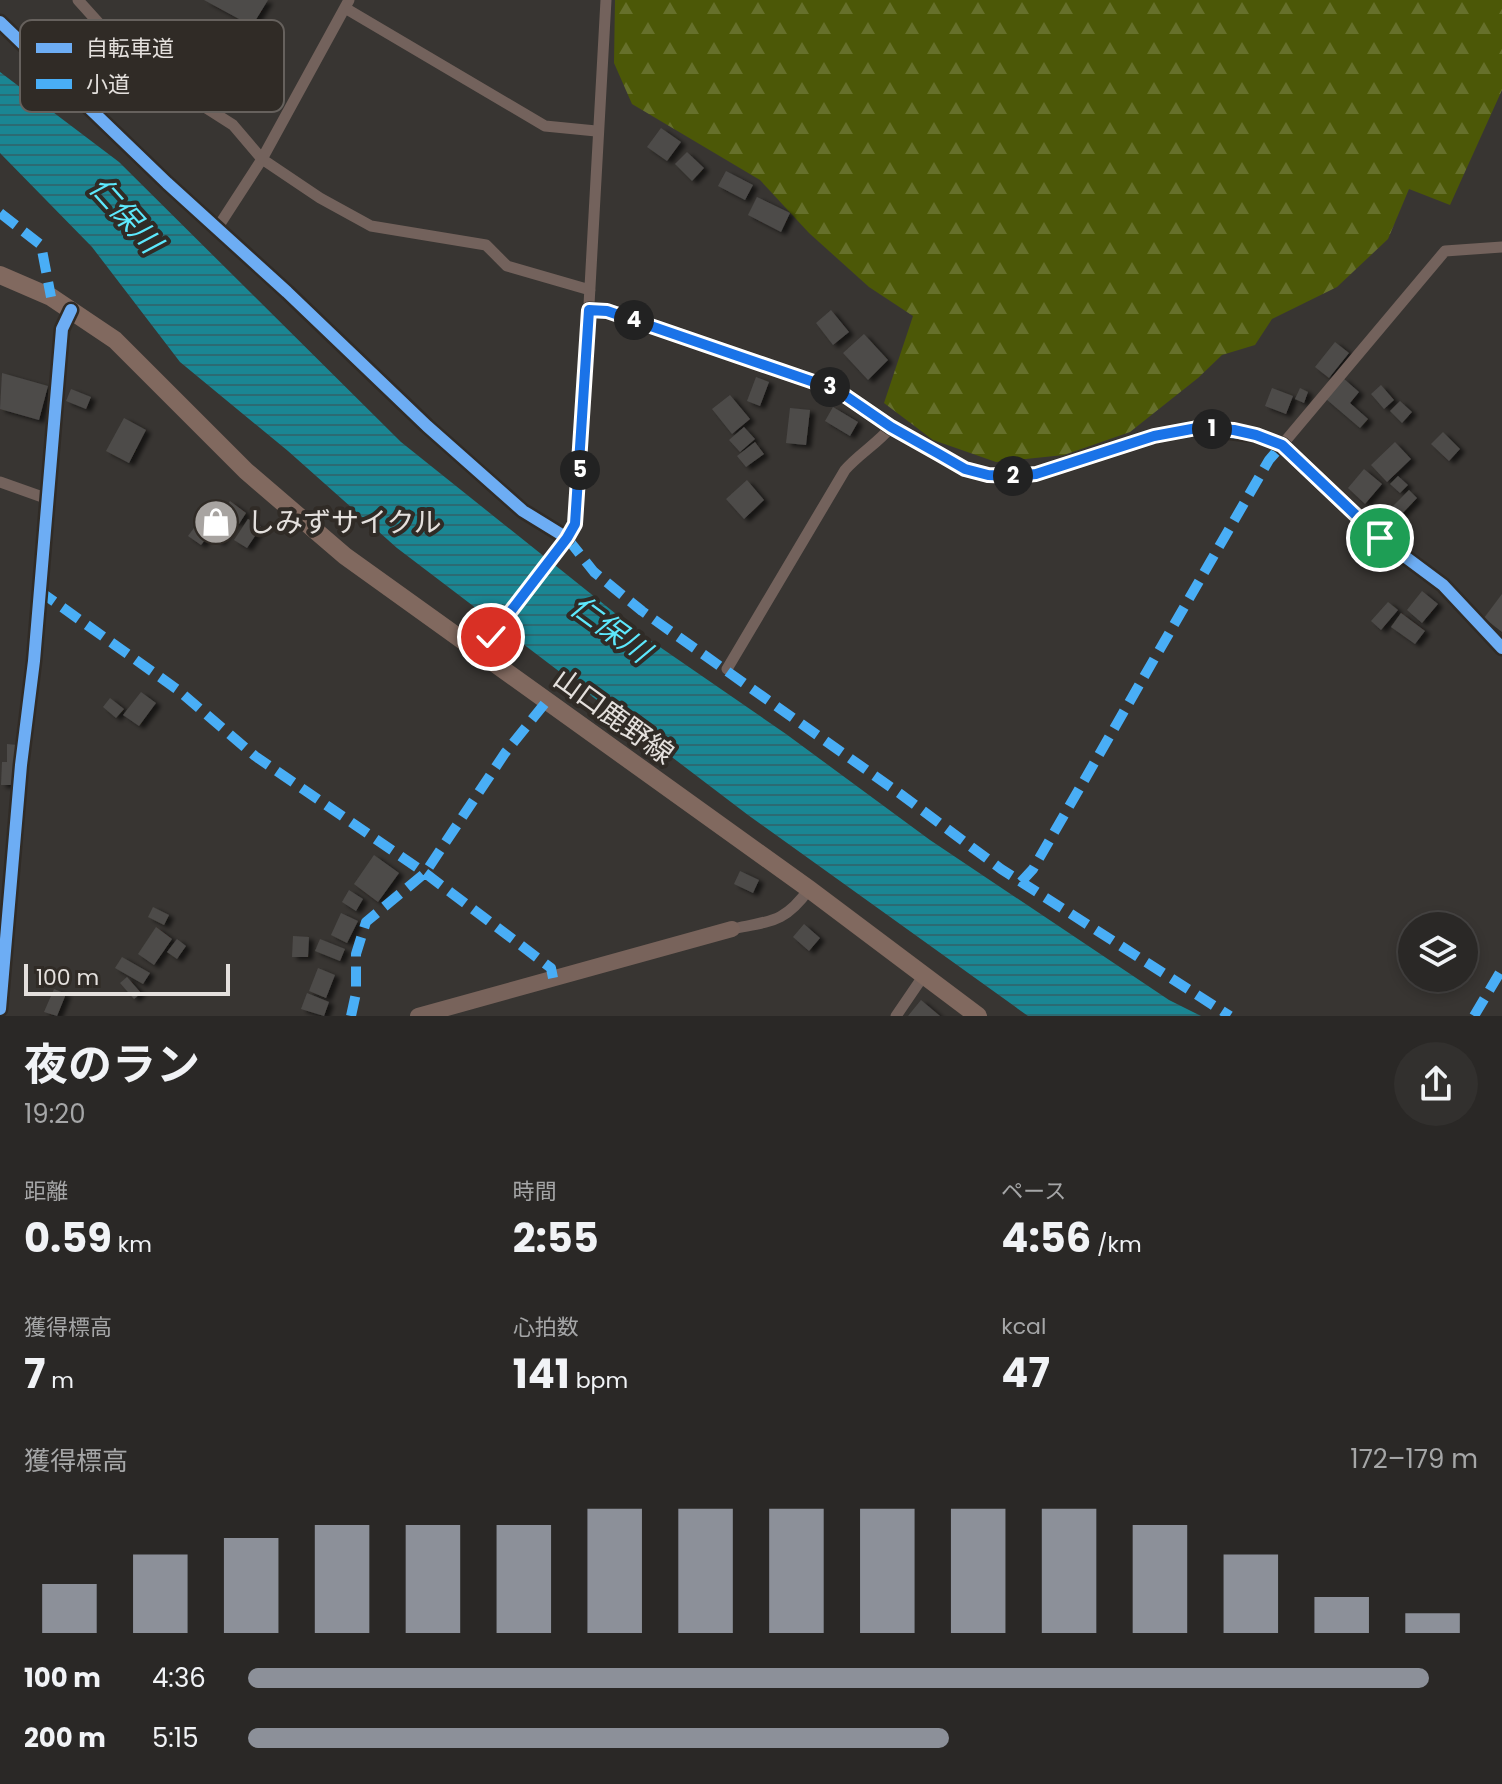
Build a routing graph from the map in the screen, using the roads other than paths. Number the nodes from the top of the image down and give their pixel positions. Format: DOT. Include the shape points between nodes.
graph roads {
  1 [pos="78,0"];
  2 [pos="606,0"];
  3 [pos="347,4"];
  4 [pos="96,20"];
  5 [pos="0,22"];
  6 [pos="20,41"];
  7 [pos="93,112"];
  8 [pos="213,112"];
  9 [pos="596,131"];
  10 [pos="262,159"];
  11 [pos="218,227"];
  12 [pos="1502,247"];
  13 [pos="0,275"];
  14 [pos="590,290"];
  15 [pos="71,310"];
  16 [pos="589,310"];
  17 [pos="891,427"];
  18 [pos="1282,445"];
  19 [pos="0,482"];
  20 [pos="48,499"];
  21 [pos="565,540"];
  22 [pos="486,644"];
  23 [pos="1502,648"];
  24 [pos="727,669"];
  25 [pos="0,830"];
  26 [pos="15,836"];
  27 [pos="809,889"];
  28 [pos="732,929"];
  29 [pos="924,975"];
  30 [pos="0,1009"];
  31 [pos="418,1016"];
  32 [pos="896,1016"];
  33 [pos="978,1016"];
  1 -- 4 [label="street"];
  2 -- 9 [label="street"];
  3 -- 9 [label="street" via="545,126"];
  3 -- 10 [label="street"];
  5 -- 6 [label="street"];
  7 -- 11 [label="street"];
  8 -- 10 [label="street" via="233,125"];
  9 -- 14 [label="street"];
  10 -- 11 [label="street"];
  10 -- 14 [label="street" via="371,226 486,245 507,266"];
  11 -- 21 [label="street" via="427,426 523,511"];
  12 -- 18 [label="street" via="1445,251"];
  13 -- 15 [label="main road, 山口鹿野線"];
  14 -- 16 [label="street"];
  15 -- 20 [label="street" via="62,329"];
  15 -- 22 [label="main road, 山口鹿野線" via="115,340 299,519 345,556"];
  16 -- 17 [label="street" via="607,311 808,378 837,390"];
  16 -- 21 [label="street" via="578,502 575,524"];
  17 -- 18 [label="street" via="965,469 1002,476 1036,474 1154,436 1197,428 1234,430"];
  17 -- 24 [label="street" via="845,470"];
  18 -- 23 [label="street" via="1380,538 1443,585"];
  19 -- 20 [label="street"];
  20 -- 26 [label="street"];
  21 -- 22 [label="street"];
  22 -- 27 [label="main road, 山口鹿野線" via="586,731"];
  25 -- 26 [label="street"];
  26 -- 30 [label="street"];
  27 -- 28 [label="street" via="782,918"];
  27 -- 29 [label="main road, 山口鹿野線"];
  28 -- 31 [label="street"];
  29 -- 32 [label="street"];
  29 -- 33 [label="main road, 山口鹿野線"];
}
